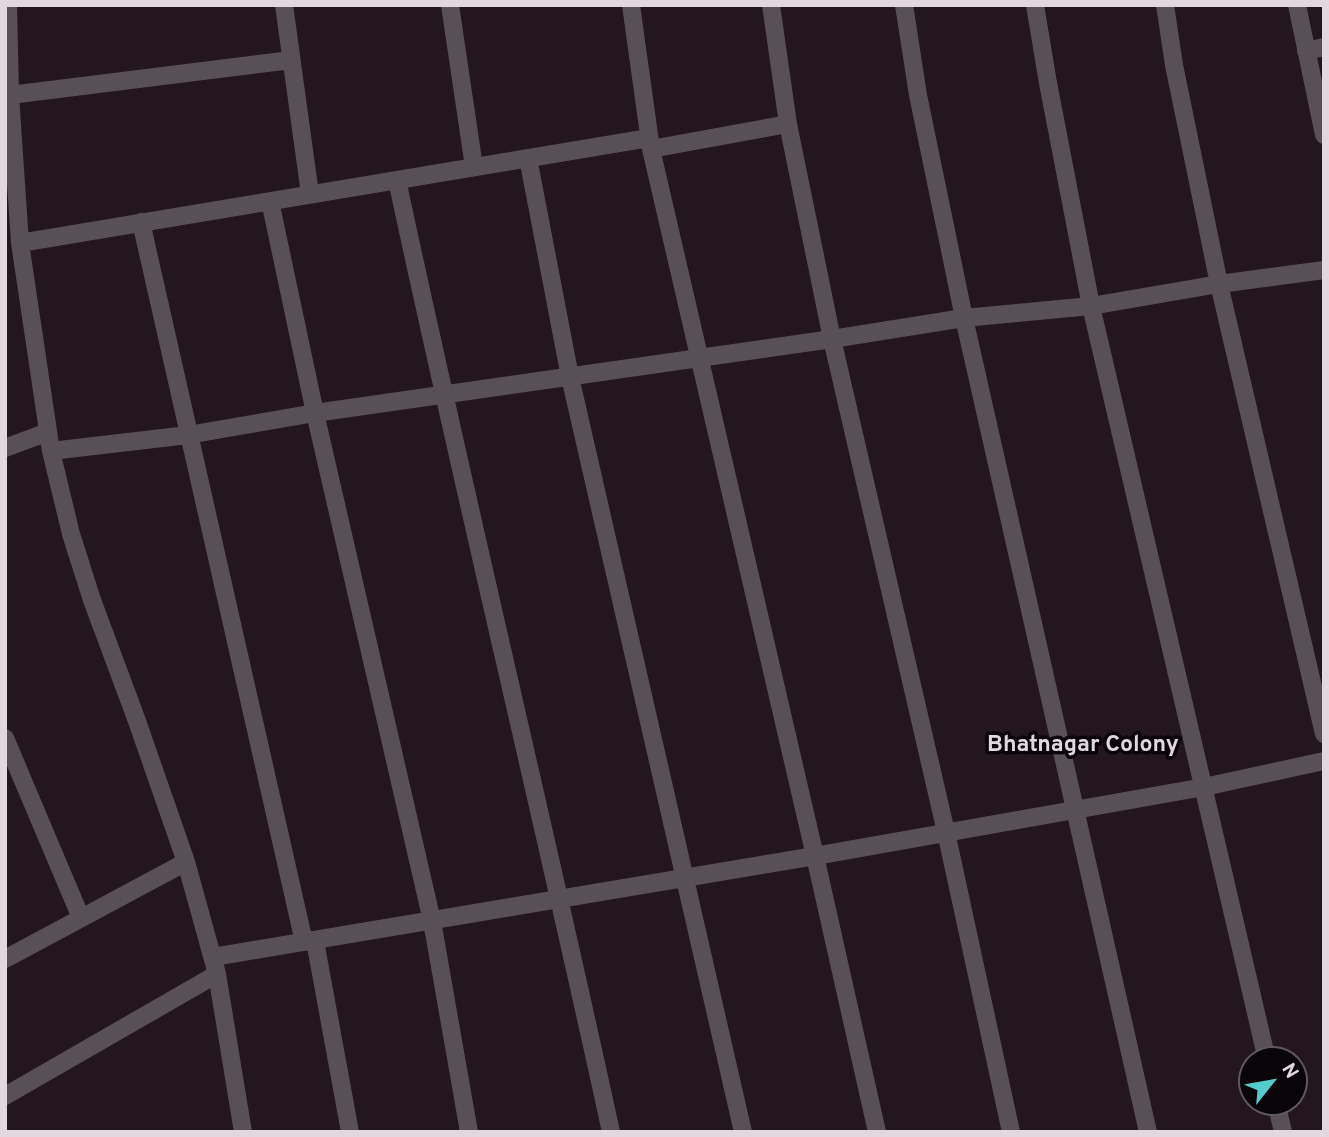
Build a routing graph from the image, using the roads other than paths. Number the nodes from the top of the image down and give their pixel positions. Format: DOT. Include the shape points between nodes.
graph roads {
  1 [pos="8,5"];
  2 [pos="284,5"];
  3 [pos="450,5"];
  4 [pos="631,5"];
  5 [pos="771,5"];
  6 [pos="904,5"];
  7 [pos="1035,5"];
  8 [pos="1165,5"];
  9 [pos="1297,5"];
  10 [pos="7,39"];
  11 [pos="1315,49"];
  12 [pos="291,60"];
  13 [pos="10,95"];
  14 [pos="788,124"];
  15 [pos="1324,135"];
  16 [pos="650,143"];
  17 [pos="528,158"];
  18 [pos="474,167"];
  19 [pos="397,180"];
  20 [pos="310,194"];
  21 [pos="11,197"];
  22 [pos="270,201"];
  23 [pos="141,222"];
  24 [pos="20,243"];
  25 [pos="1324,270"];
  26 [pos="1219,284"];
  27 [pos="1091,306"];
  28 [pos="964,318"];
  29 [pos="832,339"];
  30 [pos="700,358"];
  31 [pos="570,377"];
  32 [pos="443,395"];
  33 [pos="315,413"];
  34 [pos="48,432"];
  35 [pos="188,435"];
  36 [pos="5,448"];
  37 [pos="51,451"];
  38 [pos="1324,734"];
  39 [pos="5,738"];
  40 [pos="1324,761"];
  41 [pos="1204,787"];
  42 [pos="1075,808"];
  43 [pos="946,832"];
  44 [pos="815,856"];
  45 [pos="186,862"];
  46 [pos="686,878"];
  47 [pos="561,900"];
  48 [pos="81,918"];
  49 [pos="432,921"];
  50 [pos="309,941"];
  51 [pos="5,959"];
  52 [pos="215,966"];
  53 [pos="1264,1046"];
  54 [pos="5,1096"];
  55 [pos="243,1132"];
  56 [pos="350,1132"];
  57 [pos="469,1132"];
  58 [pos="611,1132"];
  59 [pos="743,1132"];
  60 [pos="877,1132"];
  61 [pos="1011,1132"];
  62 [pos="1148,1132"];
  1 -- 10 [label="street"];
  2 -- 12 [label="street"];
  3 -- 18 [label="street"];
  4 -- 16 [label="street"];
  5 -- 14 [label="street"];
  6 -- 28 [label="street"];
  7 -- 27 [label="street"];
  8 -- 26 [label="street"];
  9 -- 11 [label="street"];
  10 -- 13 [label="street"];
  11 -- 15 [label="street"];
  12 -- 13 [label="street"];
  12 -- 20 [label="street"];
  13 -- 21 [label="street"];
  14 -- 16 [label="street"];
  14 -- 29 [label="street"];
  16 -- 17 [label="street"];
  16 -- 30 [label="street"];
  17 -- 18 [label="street"];
  17 -- 31 [label="street"];
  18 -- 19 [label="street"];
  19 -- 20 [label="street"];
  19 -- 32 [label="street"];
  20 -- 22 [label="street"];
  21 -- 24 [label="street"];
  22 -- 23 [label="street"];
  22 -- 33 [label="street"];
  23 -- 24 [label="street"];
  23 -- 35 [label="street"];
  24 -- 34 [label="street"];
  25 -- 26 [label="street"];
  26 -- 27 [label="street"];
  26 -- 38 [label="street"];
  27 -- 28 [label="street"];
  27 -- 41 [label="street"];
  28 -- 29 [label="street"];
  28 -- 42 [label="street"];
  29 -- 30 [label="street"];
  29 -- 43 [label="street"];
  30 -- 31 [label="street"];
  30 -- 44 [label="street"];
  31 -- 32 [label="street"];
  31 -- 46 [label="street"];
  32 -- 33 [label="street"];
  32 -- 47 [label="street"];
  33 -- 35 [label="street"];
  33 -- 49 [label="street"];
  34 -- 36 [label="street"];
  34 -- 37 [label="street"];
  35 -- 37 [label="street"];
  35 -- 50 [label="street"];
  37 -- 45 [label="street" via="92,600"];
  39 -- 48 [label="street"];
  40 -- 41 [label="street"];
  41 -- 42 [label="street"];
  41 -- 53 [label="street"];
  42 -- 43 [label="street"];
  42 -- 62 [label="street"];
  43 -- 44 [label="street"];
  43 -- 61 [label="street"];
  44 -- 46 [label="street"];
  44 -- 60 [label="street"];
  45 -- 48 [label="street"];
  45 -- 52 [label="street"];
  46 -- 47 [label="street"];
  46 -- 59 [label="street"];
  47 -- 49 [label="street"];
  47 -- 58 [label="street"];
  48 -- 51 [label="street"];
  49 -- 50 [label="street"];
  49 -- 57 [label="street"];
  50 -- 52 [label="street"];
  50 -- 56 [label="street"];
  52 -- 54 [label="street"];
  52 -- 55 [label="street"];
}
